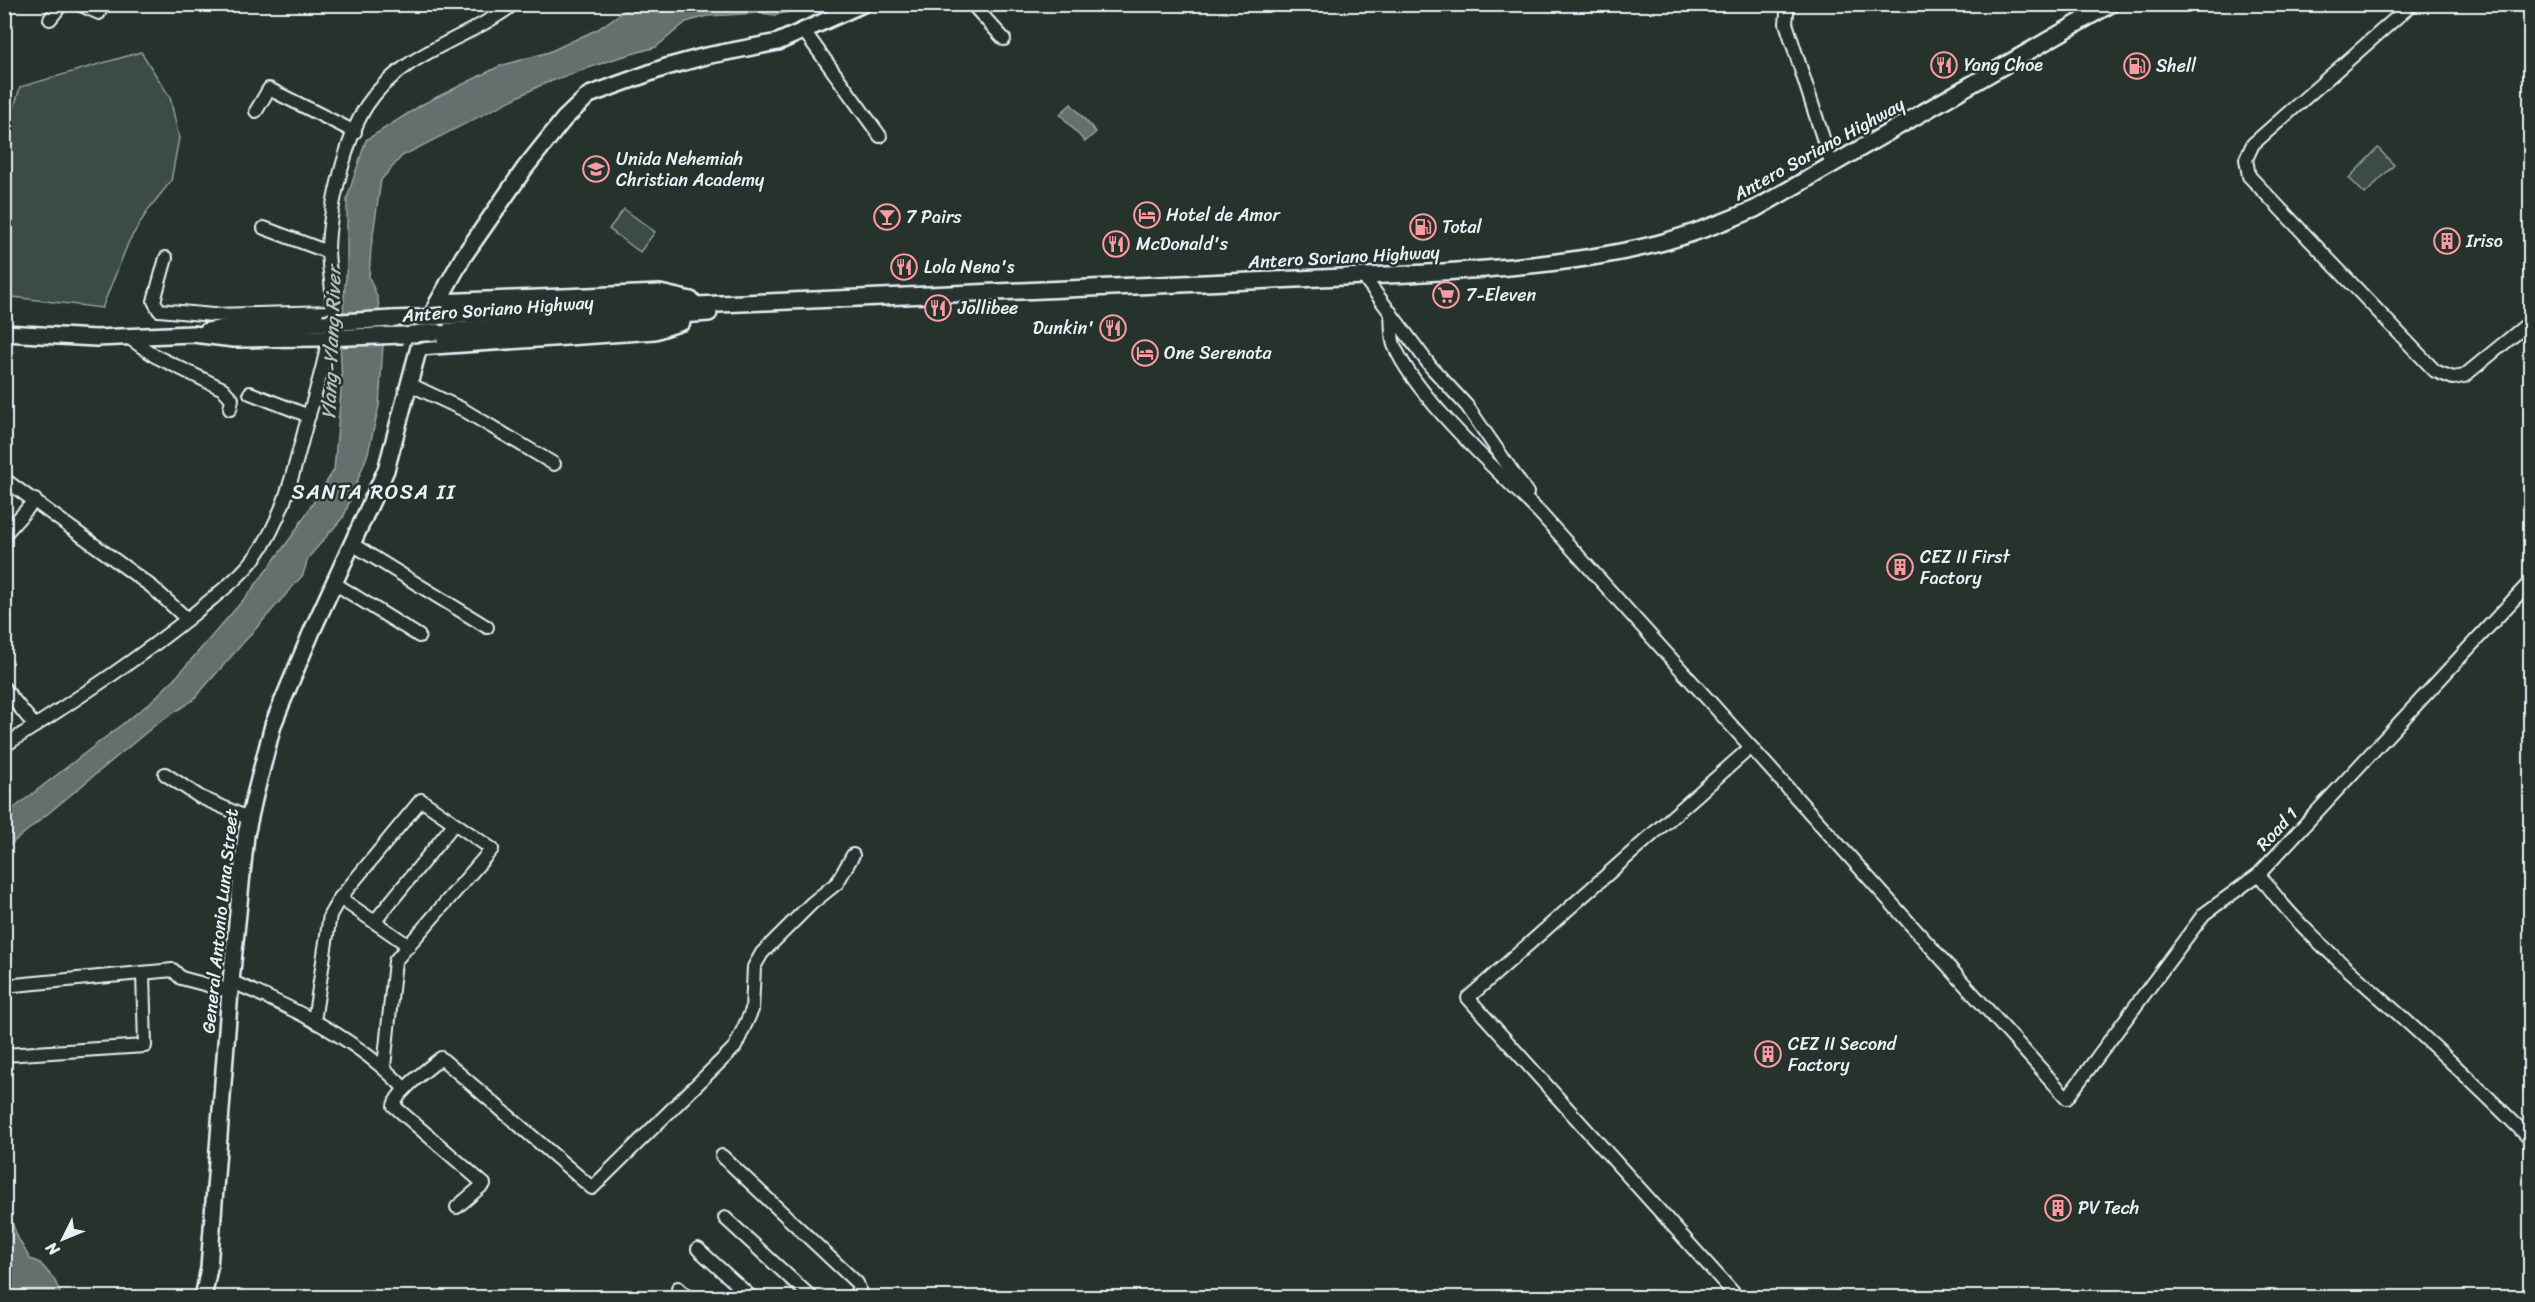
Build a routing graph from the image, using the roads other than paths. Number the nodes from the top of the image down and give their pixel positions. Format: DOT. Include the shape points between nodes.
graph roads {
  1 [pos="62,4"];
  2 [pos="78,4"];
  3 [pos="102,4"];
  4 [pos="514,4"];
  5 [pos="863,4"];
  6 [pos="972,4"];
  7 [pos="1788,4"];
  8 [pos="2111,4"];
  9 [pos="2412,4"];
  10 [pos="50,19"];
  11 [pos="804,31"];
  12 [pos="1004,39"];
  13 [pos="256,111"];
  14 [pos="355,132"];
  15 [pos="880,136"];
  16 [pos="1832,166"];
  17 [pos="264,228"];
  18 [pos="328,252"];
  19 [pos="166,258"];
  20 [pos="1363,276"];
  21 [pos="441,309"];
  22 [pos="711,309"];
  23 [pos="1391,314"];
  24 [pos="2530,322"];
  25 [pos="326,324"];
  26 [pos="4,333"];
  27 [pos="128,337"];
  28 [pos="412,339"];
  29 [pos="409,384"];
  30 [pos="250,393"];
  31 [pos="231,409"];
  32 [pos="309,416"];
  33 [pos="554,464"];
  34 [pos="4,479"];
  35 [pos="35,500"];
  36 [pos="1539,512"];
  37 [pos="4,535"];
  38 [pos="352,544"];
  39 [pos="334,583"];
  40 [pos="2528,590"];
  41 [pos="187,620"];
  42 [pos="487,627"];
  43 [pos="419,636"];
  44 [pos="4,688"];
  45 [pos="35,726"];
  46 [pos="4,746"];
  47 [pos="1751,747"];
  48 [pos="165,774"];
  49 [pos="250,819"];
  50 [pos="454,824"];
  51 [pos="853,855"];
  52 [pos="2259,874"];
  53 [pos="340,897"];
  54 [pos="375,921"];
  55 [pos="409,946"];
  56 [pos="142,973"];
  57 [pos="4,986"];
  58 [pos="231,986"];
  59 [pos="314,1021"];
  60 [pos="4,1055"];
  61 [pos="384,1067"];
  62 [pos="405,1089"];
  63 [pos="2530,1139"];
  64 [pos="722,1156"];
  65 [pos="457,1207"];
  66 [pos="725,1218"];
  67 [pos="698,1249"];
  68 [pos="678,1288"];
  69 [pos="203,1298"];
  70 [pos="688,1298"];
  71 [pos="752,1298"];
  72 [pos="812,1298"];
  73 [pos="853,1298"];
  74 [pos="1738,1298"];
  1 -- 10 [label="street"];
  2 -- 3 [label="street" via="99,13"];
  4 -- 14 [label="street" via="493,20 402,67 367,105"];
  5 -- 11 [label="main road, General Antonio Luna Street"];
  6 -- 12 [label="street"];
  7 -- 16 [label="street" via="1786,23"];
  8 -- 16 [label="main road, Antero Soriano Highway"];
  9 -- 24 [label="street" via="2253,144 2246,159 2249,176 2344,278 2444,376 2464,376"];
  11 -- 15 [label="street"];
  11 -- 21 [label="main road, General Antonio Luna Street" via="772,44 666,67 589,95 525,168 463,256"];
  13 -- 14 [label="street" via="269,89"];
  14 -- 18 [label="street" via="333,207"];
  16 -- 20 [label="main road, Antero Soriano Highway" via="1755,209 1660,243 1533,265"];
  17 -- 18 [label="street"];
  18 -- 25 [label="street"];
  19 -- 25 [label="street" via="154,301 159,310"];
  20 -- 22 [label="main road, Antero Soriano Highway" via="804,299"];
  20 -- 23 [label="street"];
  21 -- 22 [label="main road, Antero Soriano Highway"];
  21 -- 25 [label="main road, Antero Soriano Highway, bridge" via="420,318"];
  21 -- 28 [label="main road, General Antonio Luna Street"];
  22 -- 28 [label="main road, Antero Soriano Highway, bridge" via="437,332"];
  22 -- 28 [label="main road" via="655,331"];
  23 -- 36 [label="street" via="1474,415"];
  23 -- 36 [label="street" via="1394,344 1416,381"];
  25 -- 27 [label="main road, Antero Soriano Highway" via="234,326 193,334"];
  25 -- 28 [label="main road, Antero Soriano Highway, bridge"];
  25 -- 32 [label="street" via="328,350"];
  26 -- 27 [label="main road, Antero Soriano Highway"];
  27 -- 31 [label="street" via="155,356 223,389 232,399"];
  28 -- 29 [label="main road, General Antonio Luna Street"];
  29 -- 33 [label="street" via="472,415"];
  29 -- 38 [label="main road, General Antonio Luna Street" via="386,470"];
  30 -- 32 [label="street"];
  32 -- 41 [label="street" via="287,491 270,532 255,557"];
  34 -- 35 [label="street"];
  35 -- 37 [label="street"];
  35 -- 41 [label="street" via="152,587"];
  36 -- 47 [label="street"];
  38 -- 39 [label="main road, General Antonio Luna Street"];
  38 -- 42 [label="street"];
  39 -- 43 [label="street"];
  39 -- 49 [label="main road, General Antonio Luna Street" via="273,725"];
  40 -- 52 [label="street, Road 1"];
  41 -- 45 [label="street" via="148,651"];
  44 -- 45 [label="street"];
  45 -- 46 [label="street"];
  47 -- 52 [label="street" via="2067,1098 2204,914"];
  47 -- 74 [label="street" via="1468,998"];
  48 -- 49 [label="street" via="200,797"];
  49 -- 58 [label="main road, General Antonio Luna Street"];
  50 -- 53 [label="street" via="421,800"];
  50 -- 54 [label="street"];
  50 -- 55 [label="street" via="492,849"];
  51 -- 62 [label="street" via="837,883 762,953 754,967 752,1010 735,1047 592,1188 441,1058"];
  52 -- 63 [label="street, Road 1" via="2278,901 2468,1076"];
  53 -- 54 [label="street"];
  53 -- 59 [label="street" via="330,915"];
  54 -- 55 [label="street"];
  55 -- 61 [label="street" via="395,961"];
  56 -- 57 [label="street"];
  56 -- 58 [label="street" via="173,970 183,979"];
  56 -- 60 [label="street" via="145,1046"];
  58 -- 59 [label="street"];
  58 -- 69 [label="main road, General Antonio Luna Street" via="209,1268"];
  59 -- 61 [label="street"];
  61 -- 62 [label="street"];
  62 -- 65 [label="street" via="395,1100 395,1108 484,1184"];
  64 -- 73 [label="street" via="857,1283 860,1288"];
  66 -- 72 [label="street"];
  67 -- 71 [label="street"];
  68 -- 70 [label="street"];
}
